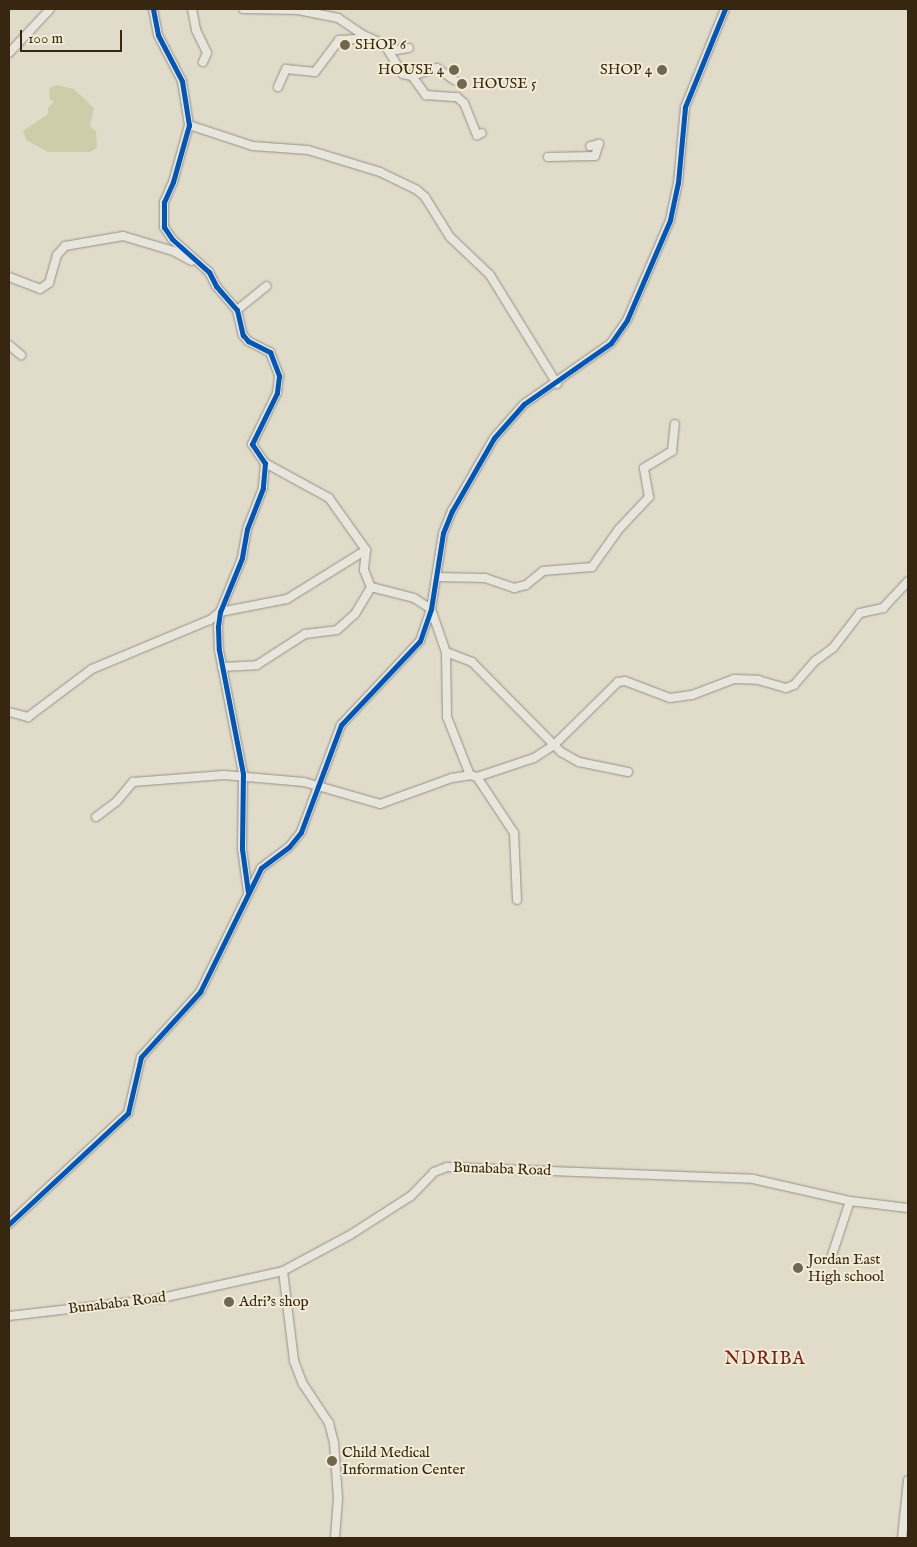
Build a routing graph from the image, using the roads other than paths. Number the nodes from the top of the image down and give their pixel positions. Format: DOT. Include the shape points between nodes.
graph roads {
  1 [pos="152,9"];
  2 [pos="192,9"];
  3 [pos="243,9"];
  4 [pos="725,9"];
  5 [pos="48,10"];
  6 [pos="357,36"];
  7 [pos="367,37"];
  8 [pos="348,46"];
  9 [pos="409,48"];
  10 [pos="9,53"];
  11 [pos="203,62"];
  12 [pos="412,76"];
  13 [pos="454,80"];
  14 [pos="278,87"];
  15 [pos="189,125"];
  16 [pos="482,133"];
  17 [pos="590,146"];
  18 [pos="548,157"];
  19 [pos="204,267"];
  20 [pos="9,277"];
  21 [pos="267,286"];
  22 [pos="237,310"];
  23 [pos="9,345"];
  24 [pos="22,355"];
  25 [pos="557,384"];
  26 [pos="676,424"];
  27 [pos="265,463"];
  28 [pos="366,550"];
  29 [pos="436,576"];
  30 [pos="908,581"];
  31 [pos="371,587"];
  32 [pos="431,609"];
  33 [pos="220,612"];
  34 [pos="210,620"];
  35 [pos="218,627"];
  36 [pos="446,652"];
  37 [pos="222,667"];
  38 [pos="9,712"];
  39 [pos="554,745"];
  40 [pos="628,772"];
  41 [pos="243,774"];
  42 [pos="473,776"];
  43 [pos="319,786"];
  44 [pos="96,817"];
  45 [pos="248,892"];
  46 [pos="517,900"];
  47 [pos="850,1201"];
  48 [pos="908,1208"];
  49 [pos="9,1224"];
  50 [pos="831,1258"];
  51 [pos="283,1271"];
  52 [pos="9,1316"];
  53 [pos="908,1480"];
  54 [pos="335,1538"];
  55 [pos="902,1538"];
  1 -- 15 [label="street" via="156,31 182,81"];
  2 -- 11 [label="street" via="196,30 207,53"];
  3 -- 6 [label="street" via="304,11 342,19"];
  4 -- 25 [label="street" via="685,107 678,183 670,220 633,308 611,343"];
  5 -- 10 [label="street"];
  6 -- 7 [label="street"];
  6 -- 8 [label="street"];
  6 -- 14 [label="street" via="340,40 315,72 286,69"];
  7 -- 9 [label="street" via="400,51"];
  7 -- 12 [label="street" via="388,49 399,70"];
  12 -- 13 [label="street" via="437,68"];
  12 -- 16 [label="street" via="426,95 457,97 464,102 477,135"];
  15 -- 19 [label="street" via="164,202 163,219 166,233"];
  15 -- 25 [label="street" via="253,146 308,150 380,172 417,190 426,197 450,237 490,275"];
  17 -- 18 [label="street" via="599,144 595,156"];
  19 -- 20 [label="street" via="173,251 123,236 64,246 57,254 49,283 40,289"];
  19 -- 22 [label="street"];
  21 -- 22 [label="street"];
  22 -- 27 [label="street" via="243,335 270,352 278,368 277,393 252,444"];
  23 -- 24 [label="street"];
  25 -- 29 [label="street" via="518,409 494,438 452,511 440,545"];
  26 -- 29 [label="street" via="672,451 644,468 649,497 619,529 592,566 543,571 526,585 514,588 485,578"];
  27 -- 28 [label="street" via="329,498"];
  27 -- 33 [label="street" via="261,495 247,529 242,558"];
  28 -- 31 [label="street" via="364,570"];
  28 -- 33 [label="street" via="288,598"];
  29 -- 32 [label="street"];
  30 -- 39 [label="street" via="883,608 860,613 833,648 815,661 794,685 786,688 758,680 734,679 692,695 670,698 625,681 618,682"];
  31 -- 32 [label="street" via="414,598"];
  31 -- 37 [label="street" via="355,614 337,630 306,634 257,666"];
  32 -- 36 [label="street"];
  32 -- 43 [label="street" via="420,641 410,656 341,725"];
  33 -- 34 [label="street"];
  33 -- 35 [label="street"];
  34 -- 35 [label="street"];
  34 -- 38 [label="street" via="92,669 28,718"];
  35 -- 37 [label="street"];
  36 -- 39 [label="street" via="472,662"];
  36 -- 42 [label="street" via="447,717"];
  37 -- 41 [label="street"];
  39 -- 40 [label="street" via="579,762"];
  39 -- 42 [label="street" via="527,762"];
  41 -- 43 [label="street"];
  41 -- 44 [label="street" via="133,782 117,801"];
  41 -- 45 [label="street" via="242,849"];
  42 -- 43 [label="street" via="452,778 380,804 367,803"];
  42 -- 46 [label="street" via="514,833"];
  43 -- 45 [label="street" via="296,839 261,868"];
  45 -- 49 [label="street" via="200,992 141,1058 128,1113"];
  47 -- 48 [label="street, Bunababa Road"];
  47 -- 50 [label="street"];
  47 -- 51 [label="street, Bunababa Road" via="753,1179 447,1167 434,1172 411,1196 350,1235"];
  51 -- 52 [label="street, Bunababa Road" via="157,1299"];
  51 -- 54 [label="street" via="294,1361 303,1384 330,1423 334,1443 338,1498"];
  53 -- 55 [label="street"];
}
